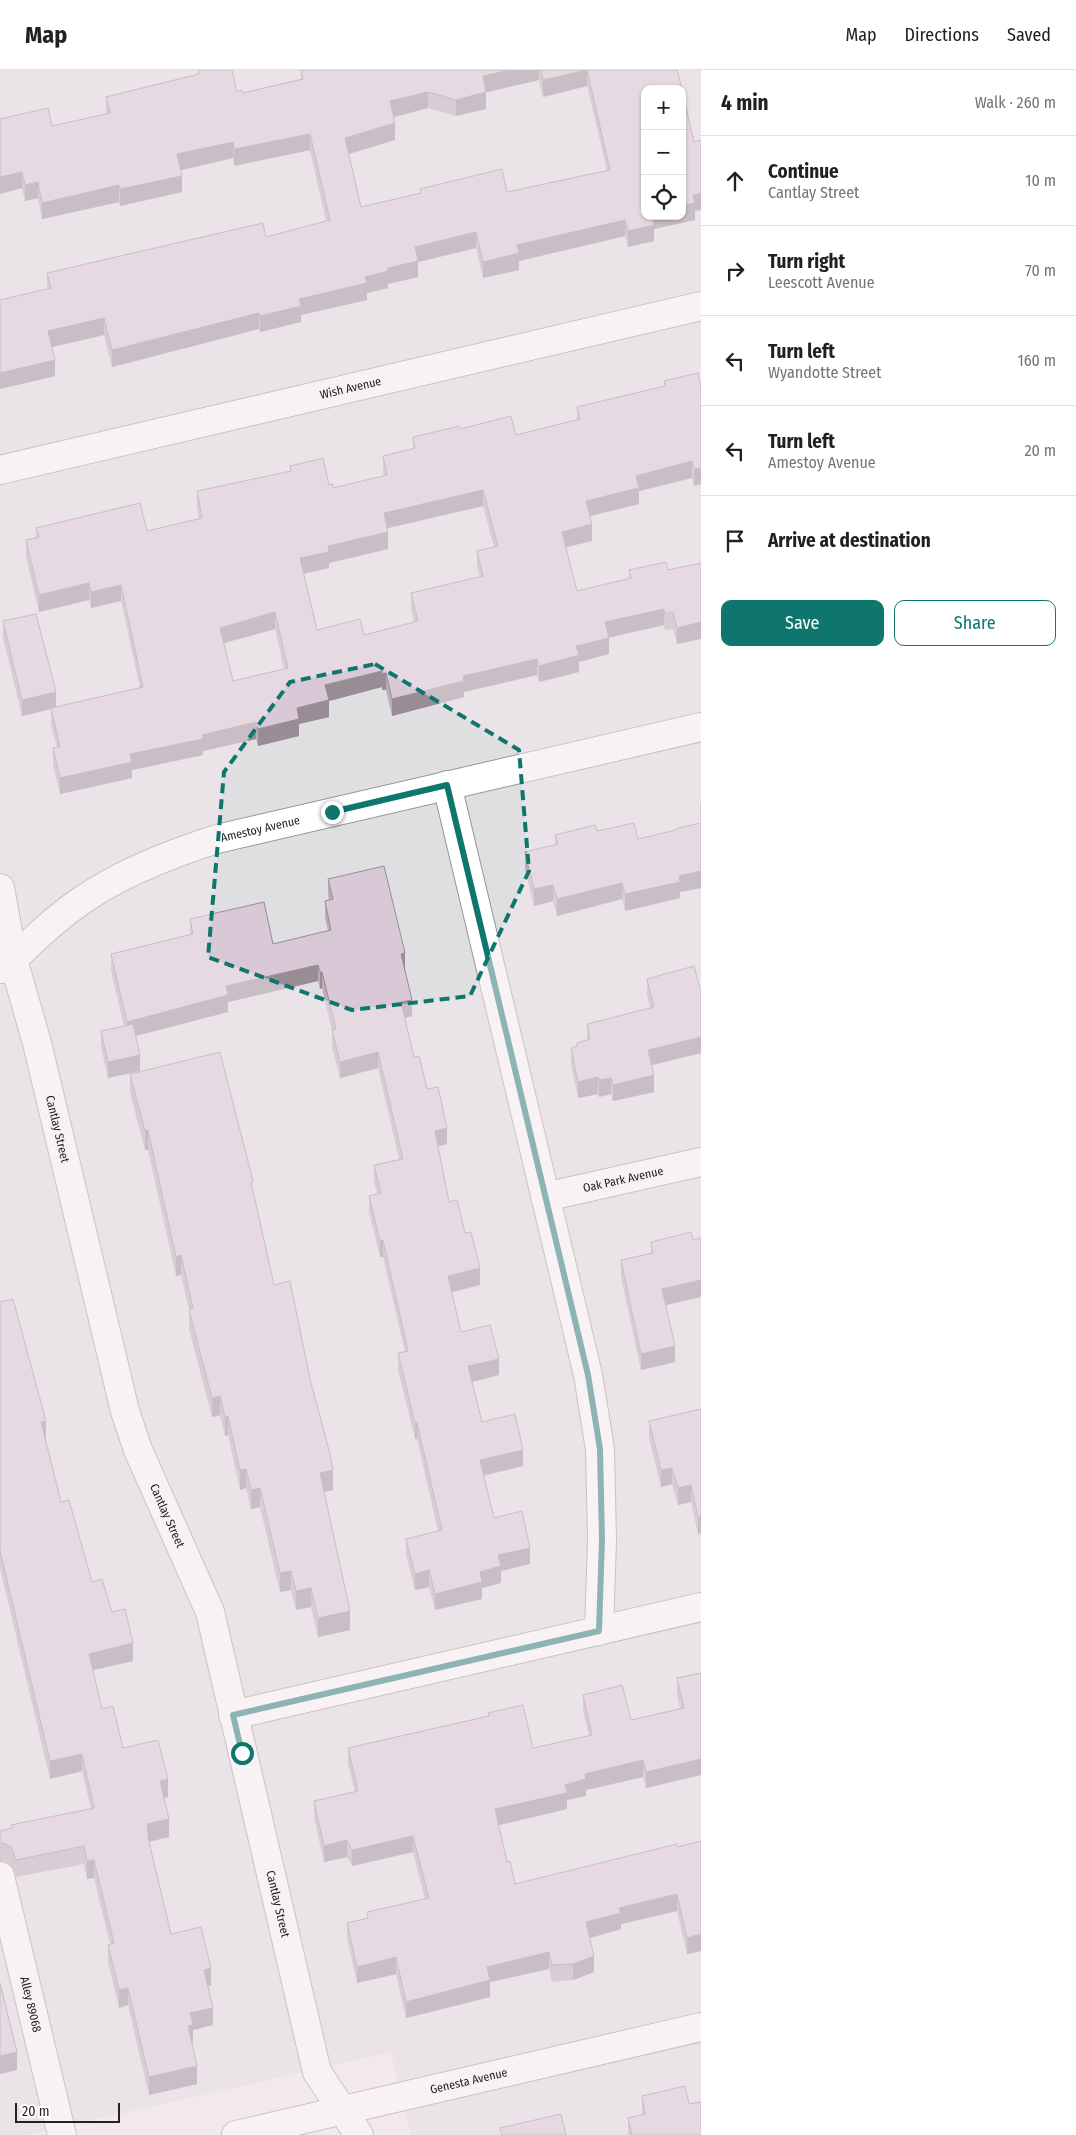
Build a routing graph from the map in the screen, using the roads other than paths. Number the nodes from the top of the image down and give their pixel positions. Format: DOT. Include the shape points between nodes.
graph roads {
  1 [pos="701,306"];
  2 [pos="0,470"];
  3 [pos="701,727"];
  4 [pos="447,785"];
  5 [pos="0,888"];
  6 [pos="6,966"];
  7 [pos="701,1162"];
  8 [pos="545,1197"];
  9 [pos="701,1607"];
  10 [pos="599,1631"];
  11 [pos="233,1715"];
  12 [pos="0,1876"];
  13 [pos="701,2027"];
  14 [pos="342,2110"];
  15 [pos="62,2135"];
  16 [pos="236,2135"];
  17 [pos="359,2135"];
  1 -- 2 [label="street, Wish Avenue"];
  3 -- 4 [label="street, Amestoy Avenue"];
  4 -- 6 [label="street, Amestoy Avenue" via="191,847 117,879 80,901"];
  4 -- 8 [label="street"];
  5 -- 6 [label="street, Cantlay Street"];
  6 -- 11 [label="street, Cantlay Street" via="37,1043 125,1411 141,1458 210,1612"];
  7 -- 8 [label="street, Oak Park Avenue"];
  8 -- 10 [label="street" via="588,1375 600,1449"];
  9 -- 10 [label="street"];
  10 -- 11 [label="street"];
  11 -- 14 [label="street, Cantlay Street" via="318,2072"];
  12 -- 15 [label="street, Alley 89068"];
  13 -- 14 [label="street, Genesta Avenue"];
  14 -- 16 [label="street, Genesta Avenue"];
  14 -- 17 [label="street, Cantlay Street"];
}
